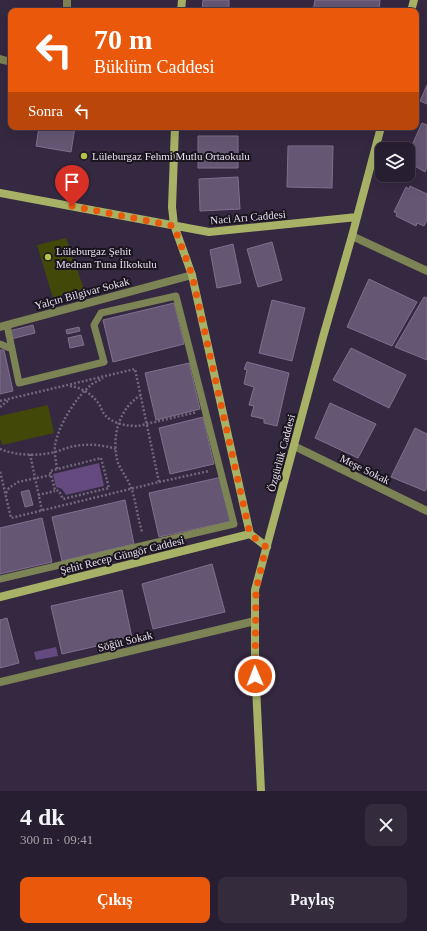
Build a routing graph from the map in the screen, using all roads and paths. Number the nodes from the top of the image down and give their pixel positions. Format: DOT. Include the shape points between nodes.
graph roads {
  1 [pos="175,130"];
  2 [pos="380,130"];
  3 [pos="0,193"];
  4 [pos="357,218"];
  5 [pos="174,226"];
  6 [pos="352,236"];
  7 [pos="427,271"];
  8 [pos="192,275"];
  9 [pos="3,326"];
  10 [pos="0,344"];
  11 [pos="12,349"];
  12 [pos="109,376"];
  13 [pos="67,385"];
  14 [pos="86,391"];
  15 [pos="140,395"];
  16 [pos="11,398"];
  17 [pos="0,401"];
  18 [pos="0,407"];
  19 [pos="198,412"];
  20 [pos="119,423"];
  21 [pos="147,424"];
  22 [pos="294,446"];
  23 [pos="0,449"];
  24 [pos="116,449"];
  25 [pos="55,452"];
  26 [pos="30,454"];
  27 [pos="57,470"];
  28 [pos="0,471"];
  29 [pos="210,471"];
  30 [pos="51,475"];
  31 [pos="34,479"];
  32 [pos="159,482"];
  33 [pos="131,489"];
  34 [pos="56,490"];
  35 [pos="5,493"];
  36 [pos="38,495"];
  37 [pos="42,511"];
  38 [pos="427,511"];
  39 [pos="142,532"];
  40 [pos="250,534"];
  41 [pos="266,547"];
  42 [pos="0,579"];
  43 [pos="0,597"];
  44 [pos="255,621"];
  45 [pos="0,682"];
  46 [pos="260,791"];
  1 -- 5 [label="street" via="172,207"];
  2 -- 4 [label="street, Özgürlük Caddesi"];
  3 -- 5 [label="street, Naci Arı Caddesi"];
  4 -- 5 [label="street, Naci Arı Caddesi" via="209,232"];
  4 -- 6 [label="street, Özgürlük Caddesi"];
  5 -- 8 [label="street"];
  6 -- 7 [label="street"];
  6 -- 22 [label="street, Özgürlük Caddesi"];
  8 -- 9 [label="street, Yalçın Bilgivar Sokak"];
  8 -- 40 [label="street"];
  9 -- 11 [label="lane"];
  10 -- 11 [label="lane"];
  11 -- 42 [label="lane" via="19,383 104,362 94,325 101,313 176,296 234,524"];
  12 -- 13 [label="path"];
  12 -- 14 [label="path" via="93,384"];
  12 -- 15 [label="path" via="135,369"];
  13 -- 14 [label="path"];
  13 -- 16 [label="path"];
  14 -- 20 [label="path" via="105,415"];
  14 -- 25 [label="path" via="77,400 62,426"];
  15 -- 20 [label="path" via="123,412"];
  15 -- 21 [label="path"];
  16 -- 17 [label="path"];
  16 -- 18 [label="path"];
  19 -- 21 [label="path"];
  20 -- 21 [label="path" via="133,426"];
  20 -- 24 [label="path" via="116,428"];
  21 -- 32 [label="path"];
  22 -- 38 [label="street, Meşe Sokak"];
  22 -- 41 [label="street, Özgürlük Caddesi"];
  23 -- 26 [label="path" via="16,454"];
  24 -- 25 [label="path" via="100,445 77,445"];
  24 -- 33 [label="path" via="118,463"];
  25 -- 26 [label="path"];
  25 -- 27 [label="path"];
  26 -- 31 [label="path"];
  27 -- 30 [label="path" via="50,471"];
  27 -- 34 [label="path" via="101,458 108,488 63,499 60,491"];
  28 -- 35 [label="path"];
  29 -- 32 [label="path"];
  30 -- 31 [label="path"];
  30 -- 34 [label="path"];
  31 -- 35 [label="path" via="18,482"];
  31 -- 36 [label="path"];
  32 -- 33 [label="path"];
  33 -- 37 [label="path"];
  33 -- 39 [label="path"];
  34 -- 36 [label="path"];
  35 -- 37 [label="path" via="11,518"];
  36 -- 37 [label="path"];
  40 -- 41 [label="street"];
  40 -- 43 [label="street, Şehit Recep Güngör Caddesi"];
  41 -- 44 [label="street, Özgürlük Caddesi" via="256,590"];
  44 -- 45 [label="street, Söğüt Sokak"];
  44 -- 46 [label="street, Özgürlük Caddesi"];
}
